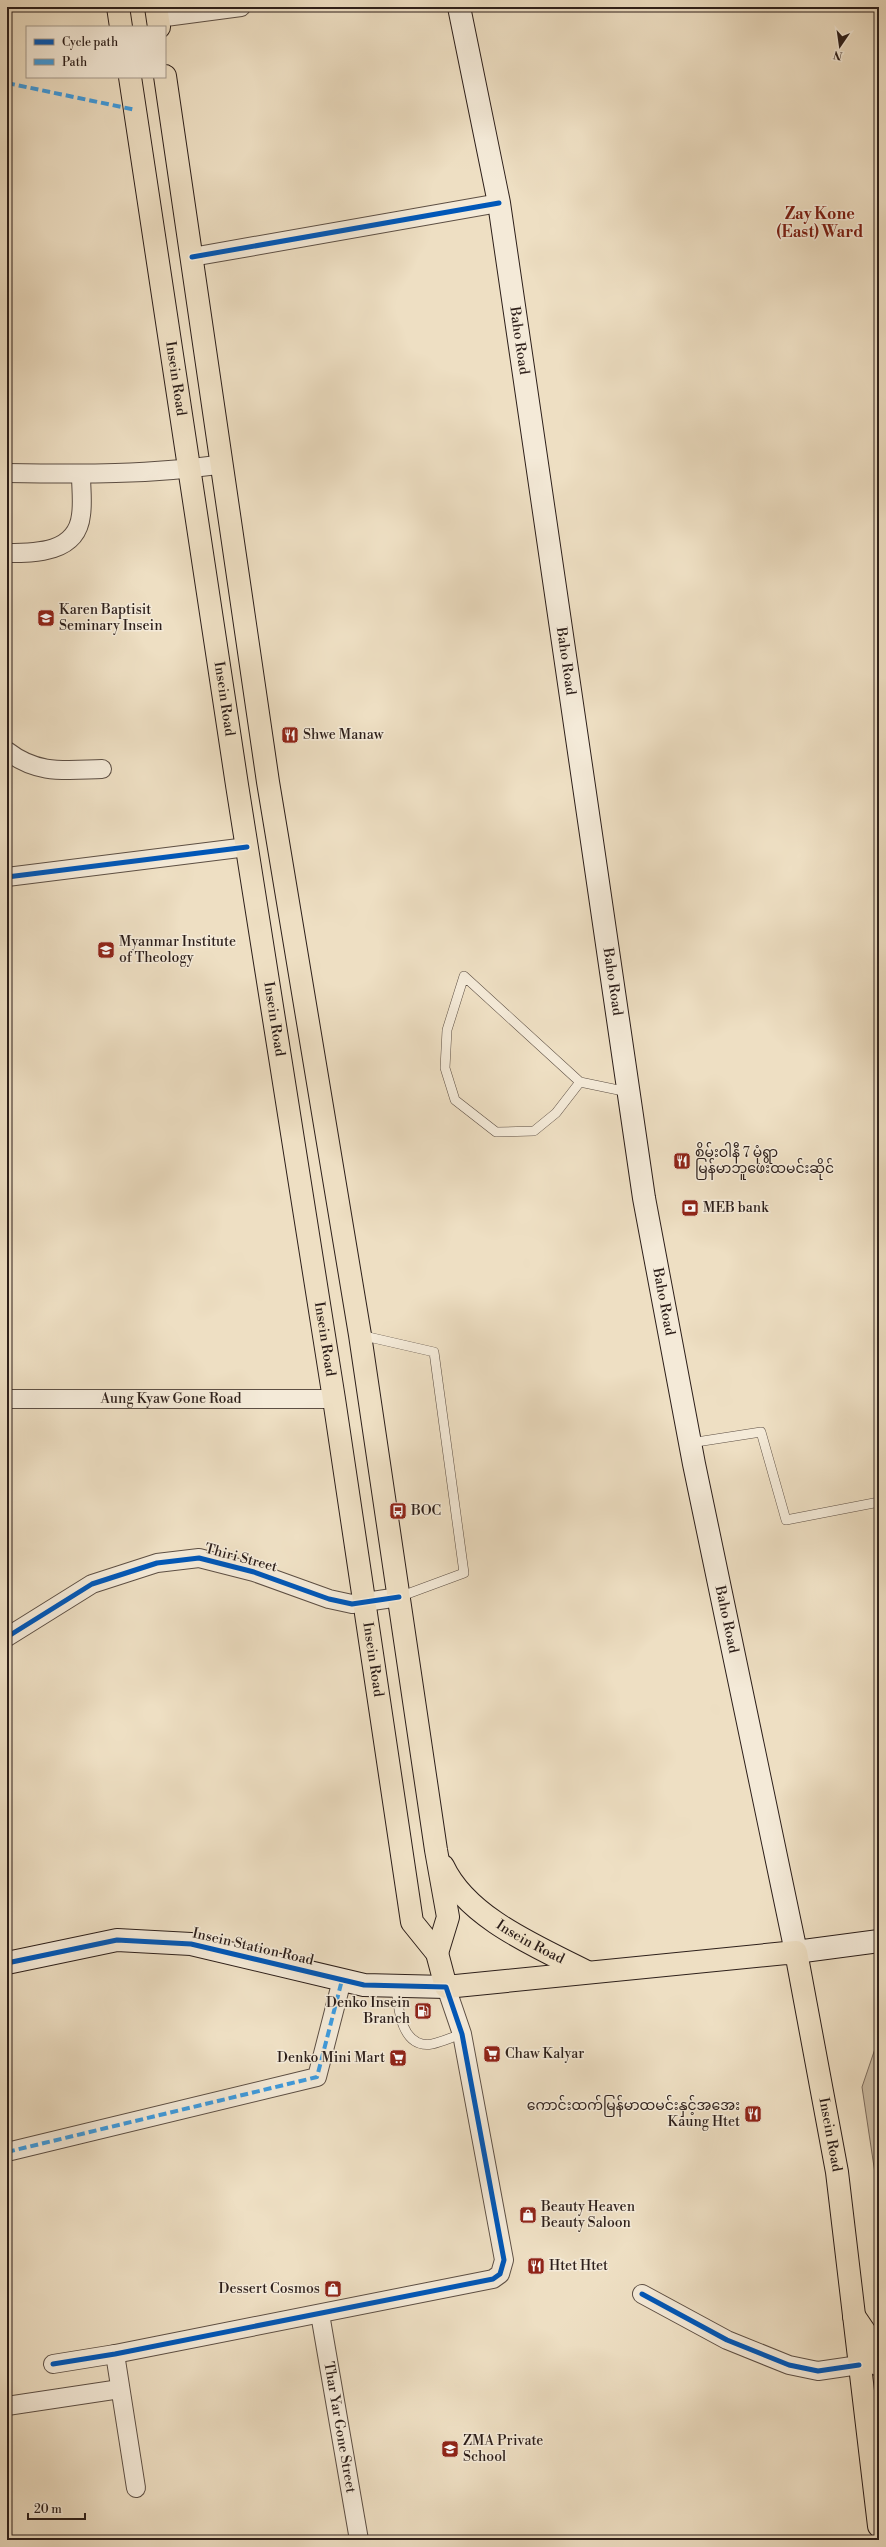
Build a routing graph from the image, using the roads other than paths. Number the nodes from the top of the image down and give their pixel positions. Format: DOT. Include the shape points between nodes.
graph roads {
  1 [pos="118,7"];
  2 [pos="241,7"];
  3 [pos="459,7"];
  4 [pos="157,17"];
  5 [pos="121,26"];
  6 [pos="130,78"];
  7 [pos="165,78"];
  8 [pos="168,103"];
  9 [pos="135,108"];
  10 [pos="499,203"];
  11 [pos="192,257"];
  12 [pos="223,464"];
  13 [pos="190,469"];
  14 [pos="7,473"];
  15 [pos="81,474"];
  16 [pos="7,553"];
  17 [pos="7,751"];
  18 [pos="102,769"];
  19 [pos="268,782"];
  20 [pos="237,785"];
  21 [pos="247,847"];
  22 [pos="7,877"];
  23 [pos="300,971"];
  24 [pos="267,975"];
  25 [pos="580,1082"];
  26 [pos="628,1092"];
  27 [pos="339,1206"];
  28 [pos="305,1213"];
  29 [pos="360,1335"];
  30 [pos="7,1399"];
  31 [pos="334,1399"];
  32 [pos="690,1443"];
  33 [pos="879,1502"];
  34 [pos="399,1597"];
  35 [pos="364,1602"];
  36 [pos="7,1637"];
  37 [pos="436,1850"];
  38 [pos="879,1941"];
  39 [pos="796,1952"];
  40 [pos="437,1953"];
  41 [pos="7,1963"];
  42 [pos="588,1972"];
  43 [pos="342,1980"];
  44 [pos="396,1986"];
  45 [pos="446,1987"];
  46 [pos="462,2034"];
  47 [pos="7,2152"];
  48 [pos="642,2294"];
  49 [pos="320,2314"];
  50 [pos="115,2354"];
  51 [pos="53,2364"];
  52 [pos="869,2366"];
  53 [pos="120,2389"];
  54 [pos="7,2406"];
  55 [pos="136,2488"];
  56 [pos="879,2526"];
  57 [pos="359,2540"];
  1 -- 5 [label="main road"];
  2 -- 4 [label="street"];
  3 -- 10 [label="main road, Baho Road"];
  6 -- 9 [label="main road, Insein Road"];
  7 -- 8 [label="main road, Insein Road"];
  8 -- 9 [label="main road"];
  8 -- 11 [label="main road, Insein Road"];
  9 -- 13 [label="main road, Insein Road"];
  10 -- 11 [label="street"];
  10 -- 26 [label="main road, Baho Road"];
  11 -- 12 [label="main road, Insein Road"];
  12 -- 13 [label="street"];
  12 -- 19 [label="main road, Insein Road"];
  13 -- 15 [label="street"];
  13 -- 20 [label="main road, Insein Road"];
  14 -- 15 [label="street"];
  15 -- 16 [label="street" via="82,516 73,537 59,548 31,553"];
  17 -- 18 [label="street" via="22,762 54,771"];
  19 -- 20 [label="main road"];
  19 -- 23 [label="main road, Insein Road"];
  20 -- 21 [label="main road, Insein Road"];
  21 -- 22 [label="street"];
  21 -- 24 [label="main road, Insein Road"];
  23 -- 24 [label="main road"];
  23 -- 27 [label="main road, Insein Road"];
  24 -- 28 [label="main road, Insein Road"];
  25 -- 25 [label="lane" via="556,1113 534,1131 496,1132 455,1100 445,1068 446,1030 464,976"];
  25 -- 26 [label="lane"];
  26 -- 32 [label="main road, Baho Road" via="644,1198"];
  27 -- 28 [label="main road"];
  27 -- 29 [label="main road, Insein Road"];
  28 -- 31 [label="main road, Insein Road"];
  29 -- 34 [label="main road, Insein Road"];
  29 -- 34 [label="lane" via="434,1352 464,1573"];
  30 -- 31 [label="street, Aung Kyaw Gone Road"];
  31 -- 35 [label="main road, Insein Road"];
  32 -- 33 [label="lane" via="761,1432 786,1520"];
  32 -- 39 [label="main road, Baho Road"];
  34 -- 35 [label="street, Thiri Street"];
  34 -- 37 [label="main road, Insein Road"];
  35 -- 36 [label="street, Thiri Street" via="352,1604 329,1600 254,1572 199,1558 157,1563 92,1584"];
  35 -- 40 [label="main road, Insein Road" via="412,1922"];
  37 -- 40 [label="main road, Insein Road" via="448,1917"];
  37 -- 42 [label="main road, Insein Road" via="449,1879 474,1907 524,1939"];
  38 -- 39 [label="main road"];
  39 -- 42 [label="main road, Insein Road"];
  39 -- 52 [label="main road, Insein Road" via="837,2172 852,2312"];
  40 -- 45 [label="main road, Insein Road"];
  41 -- 43 [label="main road, Insein Station Road" via="117,1940 191,1944"];
  42 -- 45 [label="main road, Insein Road"];
  43 -- 44 [label="main road, Insein Station Road" via="364,1985"];
  43 -- 47 [label="street" via="317,2076"];
  44 -- 45 [label="main road, Insein Station Road"];
  44 -- 46 [label="lane" via="402,2026 414,2041 431,2044"];
  45 -- 46 [label="street"];
  46 -- 49 [label="street" via="504,2260 500,2274 493,2280"];
  48 -- 52 [label="street" via="726,2340 789,2365 818,2371"];
  49 -- 50 [label="street"];
  49 -- 57 [label="street, Thar Yar Gone Street"];
  50 -- 51 [label="street"];
  50 -- 53 [label="street"];
  52 -- 56 [label="main road, Insein Road"];
  53 -- 54 [label="street"];
  53 -- 55 [label="street"];
}
